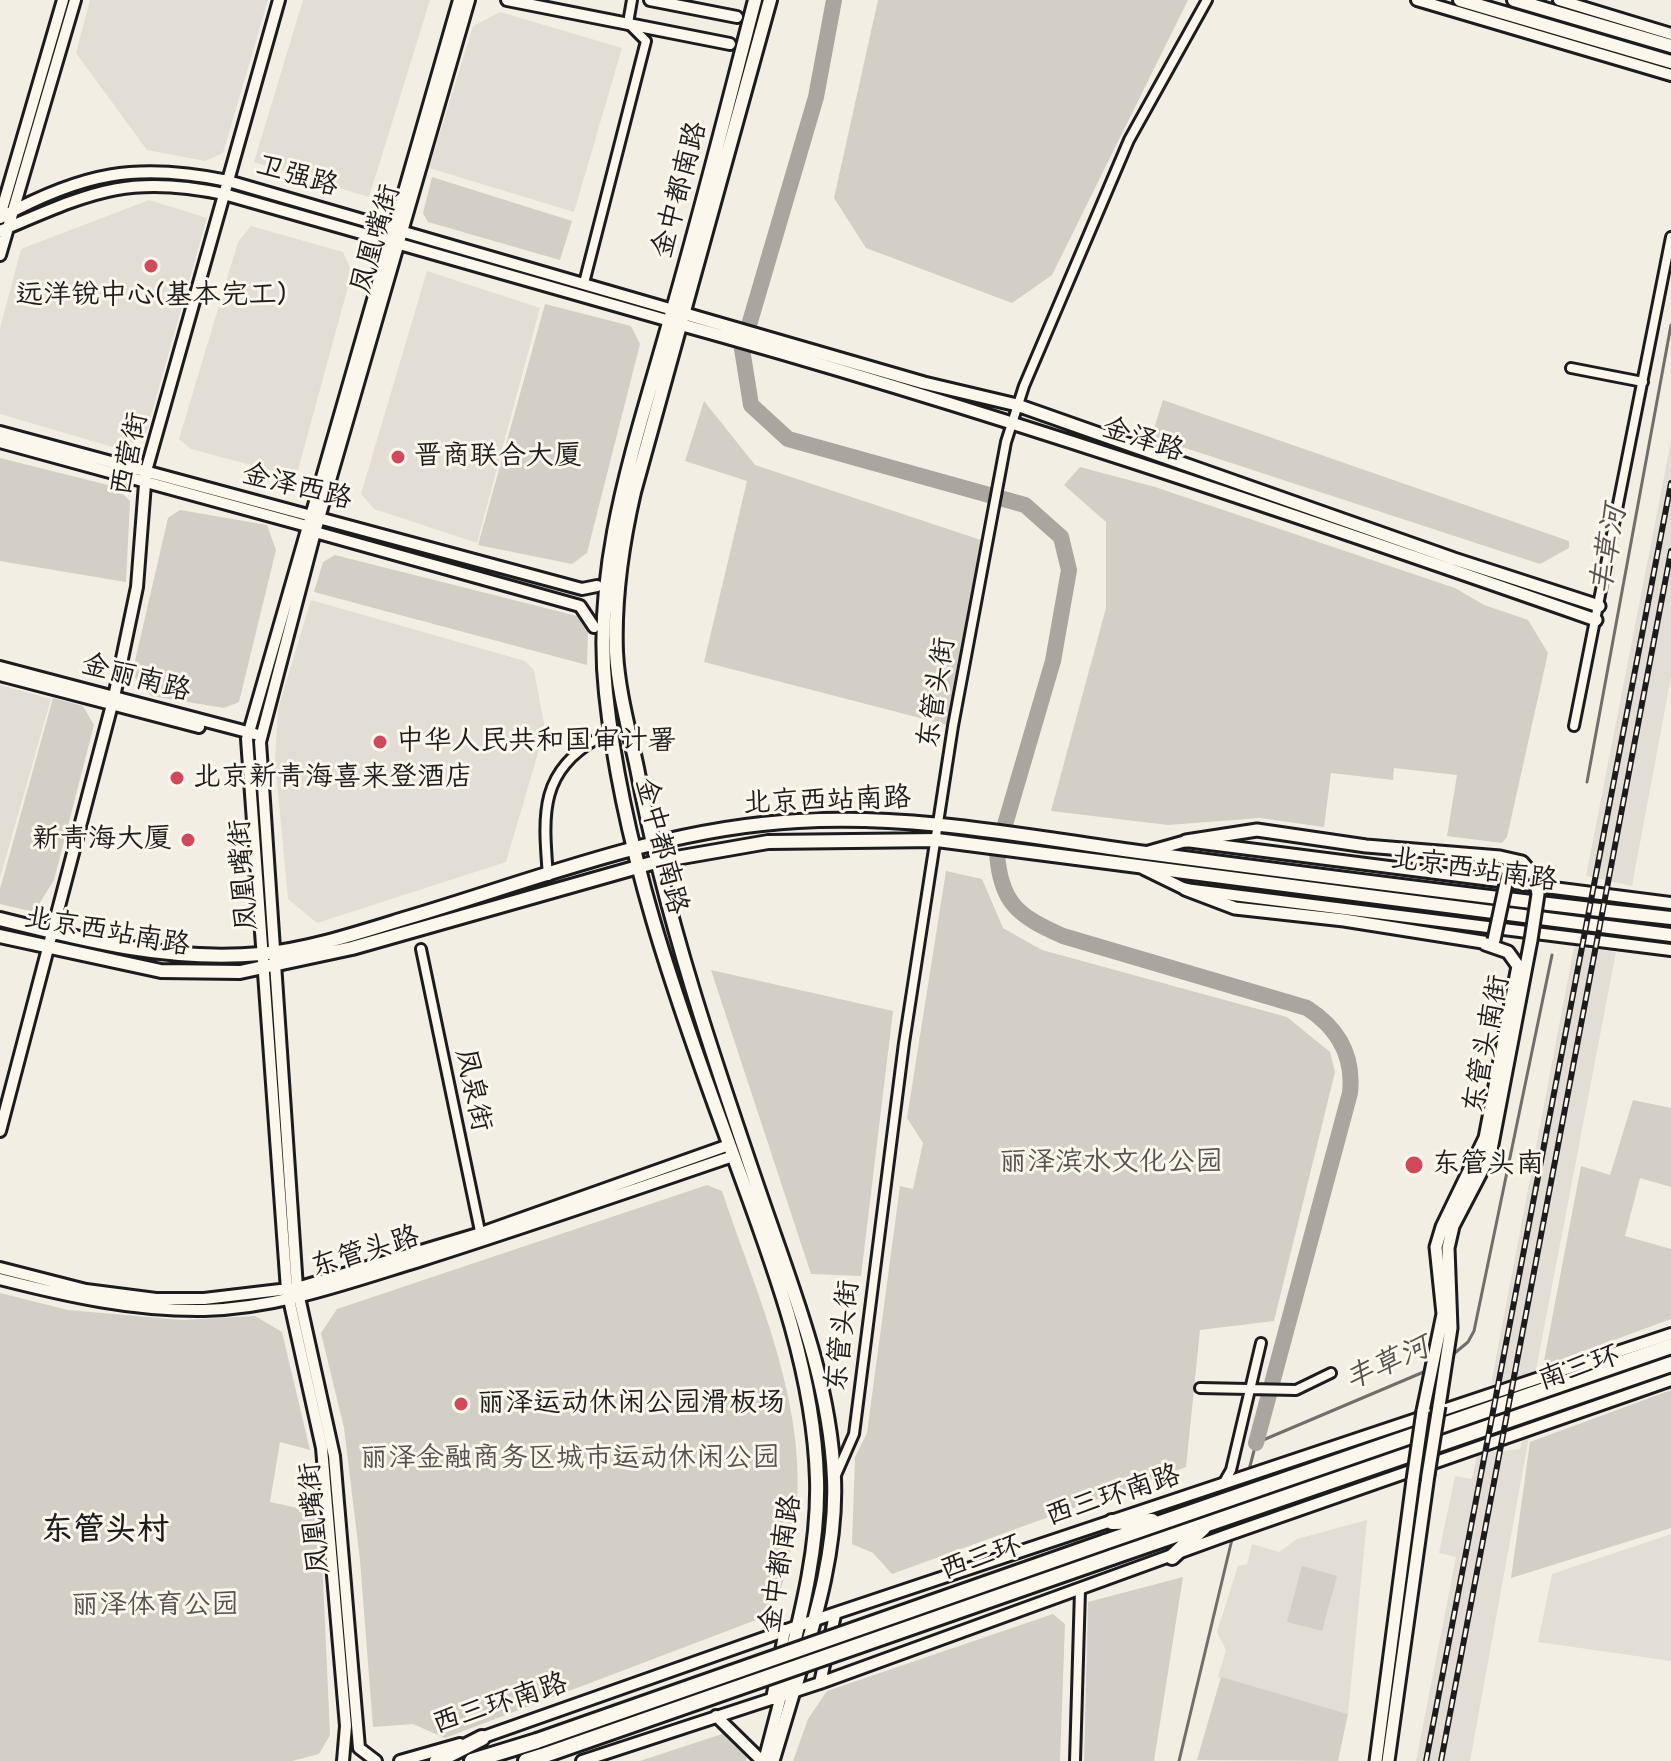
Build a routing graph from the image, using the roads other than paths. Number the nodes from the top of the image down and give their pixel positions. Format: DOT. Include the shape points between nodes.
graph roads {
  1 [pos="63,0"];
  2 [pos="75,0"];
  3 [pos="279,0"];
  4 [pos="459,0"];
  5 [pos="469,0"];
  6 [pos="507,0"];
  7 [pos="632,0"];
  8 [pos="650,0"];
  9 [pos="755,0"];
  10 [pos="770,0"];
  11 [pos="1207,0"];
  12 [pos="1417,0"];
  13 [pos="1460,0"];
  14 [pos="1514,0"];
  15 [pos="1559,0"];
  16 [pos="737,17"];
  17 [pos="628,23"];
  18 [pos="1671,34"];
  19 [pos="730,44"];
  20 [pos="1671,46"];
  21 [pos="1671,62"];
  22 [pos="1671,75"];
  23 [pos="228,181"];
  24 [pos="224,194"];
  25 [pos="12,211"];
  26 [pos="0,217"];
  27 [pos="4,229"];
  28 [pos="399,230"];
  29 [pos="1671,237"];
  30 [pos="395,243"];
  31 [pos="0,255"];
  32 [pos="584,283"];
  33 [pos="677,317"];
  34 [pos="774,344"];
  35 [pos="1571,368"];
  36 [pos="1643,382"];
  37 [pos="1017,405"];
  38 [pos="1012,422"];
  39 [pos="0,432"];
  40 [pos="0,442"];
  41 [pos="145,476"];
  42 [pos="313,523"];
  43 [pos="597,586"];
  44 [pos="1599,606"];
  45 [pos="1596,620"];
  46 [pos="594,627"];
  47 [pos="0,667"];
  48 [pos="0,675"];
  49 [pos="113,700"];
  50 [pos="1574,726"];
  51 [pos="247,736"];
  52 [pos="600,737"];
  53 [pos="260,739"];
  54 [pos="939,823"];
  55 [pos="937,840"];
  56 [pos="1186,841"];
  57 [pos="651,843"];
  58 [pos="636,848"];
  59 [pos="1145,853"];
  60 [pos="1504,858"];
  61 [pos="655,862"];
  62 [pos="640,866"];
  63 [pos="1142,868"];
  64 [pos="548,876"];
  65 [pos="1185,889"];
  66 [pos="1671,903"];
  67 [pos="1671,918"];
  68 [pos="0,919"];
  69 [pos="51,927"];
  70 [pos="1671,935"];
  71 [pos="0,936"];
  72 [pos="1489,942"];
  73 [pos="47,948"];
  74 [pos="421,949"];
  75 [pos="1671,950"];
  76 [pos="268,960"];
  77 [pos="0,1131"];
  78 [pos="731,1150"];
  79 [pos="482,1237"];
  80 [pos="0,1268"];
  81 [pos="0,1279"];
  82 [pos="293,1294"];
  83 [pos="1671,1334"];
  84 [pos="1261,1343"];
  85 [pos="1671,1346"];
  86 [pos="1442,1352"];
  87 [pos="1671,1364"];
  88 [pos="1331,1373"];
  89 [pos="1671,1380"];
  90 [pos="1200,1388"];
  91 [pos="1250,1391"];
  92 [pos="1507,1405"];
  93 [pos="1504,1422"];
  94 [pos="834,1479"];
  95 [pos="1222,1485"];
  96 [pos="1168,1521"];
  97 [pos="1112,1522"];
  98 [pos="1206,1525"];
  99 [pos="1172,1557"];
  100 [pos="1080,1590"];
  101 [pos="835,1615"];
  102 [pos="815,1620"];
  103 [pos="798,1626"];
  104 [pos="785,1630"];
  105 [pos="820,1683"];
  106 [pos="782,1696"];
  107 [pos="716,1716"];
  108 [pos="482,1738"];
  109 [pos="343,1761"];
  110 [pos="376,1761"];
  111 [pos="400,1761"];
  112 [pos="437,1761"];
  113 [pos="472,1761"];
  114 [pos="526,1761"];
  115 [pos="582,1761"];
  116 [pos="763,1761"];
  117 [pos="773,1761"];
  118 [pos="1075,1761"];
  119 [pos="1376,1761"];
  120 [pos="1388,1761"];
  1 -- 26 [label="street"];
  2 -- 25 [label="street"];
  3 -- 23 [label="street, 西营街"];
  4 -- 28 [label="street, 凤凰嘴街"];
  5 -- 28 [label="street, 凤凰嘴街"];
  6 -- 17 [label="street"];
  7 -- 17 [label="street"];
  8 -- 16 [label="street"];
  9 -- 33 [label="main road, 金中都南路"];
  10 -- 33 [label="main road, 金中都南路"];
  11 -- 37 [label="street, 东管头街" via="1129,140"];
  12 -- 22 [label="street"];
  13 -- 21 [label="main road"];
  14 -- 20 [label="main road"];
  15 -- 18 [label="street"];
  17 -- 19 [label="street"];
  17 -- 32 [label="street" via="646,41"];
  23 -- 24 [label="street, 西营街"];
  23 -- 25 [label="street, 卫强路" via="165,170 127,172 88,180"];
  23 -- 28 [label="street, 卫强路"];
  24 -- 27 [label="street, 卫强路" via="167,184 113,188 58,204"];
  24 -- 30 [label="street, 卫强路"];
  24 -- 41 [label="street, 西营街"];
  25 -- 26 [label="street, 卫强路"];
  25 -- 27 [label="street"];
  27 -- 31 [label="street"];
  28 -- 30 [label="street, 凤凰嘴街"];
  28 -- 32 [label="street, 卫强路"];
  29 -- 36 [label="street"];
  30 -- 33 [label="street, 卫强路"];
  30 -- 42 [label="street, 凤凰嘴街"];
  32 -- 33 [label="street, 卫强路"];
  33 -- 34 [label="main road, 金泽路"];
  33 -- 57 [label="main road, 金中都南路" via="634,492 618,596 619,676"];
  33 -- 58 [label="main road, 金中都南路" via="621,490 604,587 606,692"];
  34 -- 37 [label="main road, 金泽路"];
  34 -- 38 [label="main road, 金泽路"];
  35 -- 36 [label="street"];
  36 -- 44 [label="street"];
  37 -- 38 [label="street, 东管头街"];
  37 -- 44 [label="main road, 金泽路"];
  38 -- 45 [label="main road, 金泽路"];
  38 -- 54 [label="street, 东管头街"];
  39 -- 41 [label="street, 金泽西路"];
  40 -- 41 [label="street, 金泽西路"];
  41 -- 42 [label="street, 金泽西路"];
  41 -- 49 [label="street, 西营街" via="137,587"];
  42 -- 43 [label="street, 金泽西路" via="582,589"];
  42 -- 46 [label="street, 金泽西路" via="580,606"];
  42 -- 51 [label="street, 凤凰嘴街"];
  42 -- 53 [label="street, 凤凰嘴街"];
  44 -- 45 [label="street"];
  45 -- 50 [label="street"];
  47 -- 49 [label="street, 金丽南路"];
  48 -- 49 [label="street, 金丽南路"];
  49 -- 51 [label="street, 金丽南路"];
  49 -- 69 [label="street, 西营街"];
  51 -- 53 [label="street, 金丽南路"];
  51 -- 76 [label="street, 凤凰嘴街"];
  52 -- 64 [label="street" via="579,749 552,784 545,804"];
  53 -- 76 [label="street, 凤凰嘴街"];
  54 -- 55 [label="street, 东管头街"];
  54 -- 57 [label="main road, 北京西站南路" via="762,823"];
  54 -- 59 [label="main road, 北京西站南路"];
  55 -- 61 [label="main road, 北京西站南路" via="768,842"];
  55 -- 63 [label="main road, 北京西站南路"];
  55 -- 94 [label="street, 东管头街" via="904,1043 854,1434"];
  56 -- 59 [label="street"];
  56 -- 60 [label="main road" via="1257,830"];
  56 -- 66 [label="street"];
  57 -- 58 [label="main road, 北京西站南路"];
  57 -- 61 [label="main road, 金中都南路"];
  58 -- 62 [label="main road, 金中都南路"];
  58 -- 64 [label="main road, 北京西站南路"];
  59 -- 67 [label="main road, 北京西站南路"];
  60 -- 72 [label="main road, 东管头南街, bridge" via="1508,874"];
  60 -- 86 [label="main road, 东管头南街, bridge" via="1522,862 1535,877 1538,894 1490,1155 1453,1226 1448,1248 1452,1308"];
  61 -- 62 [label="main road, 北京西站南路"];
  61 -- 94 [label="main road, 金中都南路" via="812,1347"];
  62 -- 76 [label="main road, 北京西站南路" via="352,948"];
  62 -- 78 [label="main road, 金中都南路" via="672,981"];
  63 -- 65 [label="street"];
  63 -- 70 [label="main road, 北京西站南路"];
  64 -- 76 [label="main road, 北京西站南路"];
  65 -- 72 [label="main road" via="1235,908"];
  65 -- 75 [label="street"];
  68 -- 69 [label="main road, 北京西站南路"];
  69 -- 73 [label="street, 西营街"];
  69 -- 76 [label="main road, 北京西站南路" via="164,954"];
  71 -- 73 [label="main road, 北京西站南路"];
  72 -- 86 [label="main road, 东管头南街" via="1508,952 1518,966 1485,1138 1436,1247"];
  73 -- 76 [label="main road, 北京西站南路" via="161,971 207,973"];
  73 -- 77 [label="street, 西营街"];
  74 -- 79 [label="street, 凤泉街"];
  76 -- 82 [label="street, 凤凰嘴街"];
  78 -- 79 [label="street, 东管头路"];
  78 -- 103 [label="main road, 金中都南路" via="784,1306 811,1418 817,1507"];
  79 -- 82 [label="street, 东管头路"];
  80 -- 82 [label="street, 东管头路" via="86,1290 156,1299"];
  81 -- 82 [label="street, 东管头路" via="156,1309 215,1309"];
  82 -- 109 [label="street, 凤凰嘴街" via="322,1448 346,1726"];
  82 -- 110 [label="street, 凤凰嘴街" via="334,1456 359,1748"];
  83 -- 95 [label="street, 西三环南路"];
  84 -- 91 [label="street"];
  85 -- 92 [label="highway, 南三环"];
  86 -- 119 [label="main road, 东管头南街, bridge" via="1423,1411"];
  86 -- 120 [label="main road, 东管头南街, bridge" via="1444,1369"];
  87 -- 93 [label="highway, 南三环"];
  88 -- 91 [label="street" via="1296,1390"];
  89 -- 99 [label="street"];
  90 -- 91 [label="street"];
  91 -- 95 [label="street" via="1231,1470"];
  92 -- 96 [label="highway, 西三环"];
  93 -- 98 [label="highway, 西三环"];
  94 -- 102 [label="main road, 金中都南路"];
  95 -- 97 [label="street, 西三环南路"];
  96 -- 97 [label="highway"];
  96 -- 113 [label="highway, 西三环, bridge"];
  97 -- 101 [label="street, 西三环南路"];
  98 -- 99 [label="highway"];
  98 -- 114 [label="highway, 西三环, bridge"];
  99 -- 100 [label="street"];
  100 -- 105 [label="street"];
  100 -- 118 [label="street"];
  101 -- 102 [label="street, 西三环南路"];
  101 -- 105 [label="street"];
  102 -- 103 [label="street, 西三环南路"];
  102 -- 106 [label="main road, 金中都南路"];
  103 -- 104 [label="street, 西三环南路"];
  103 -- 106 [label="main road, 金中都南路"];
  104 -- 106 [label="street"];
  104 -- 108 [label="street, 西三环南路"];
  105 -- 106 [label="street"];
  106 -- 107 [label="street"];
  106 -- 116 [label="street"];
  106 -- 117 [label="main road"];
  107 -- 115 [label="street"];
  107 -- 116 [label="street"];
  108 -- 111 [label="street, 西三环南路"];
  108 -- 112 [label="highway"];
}
